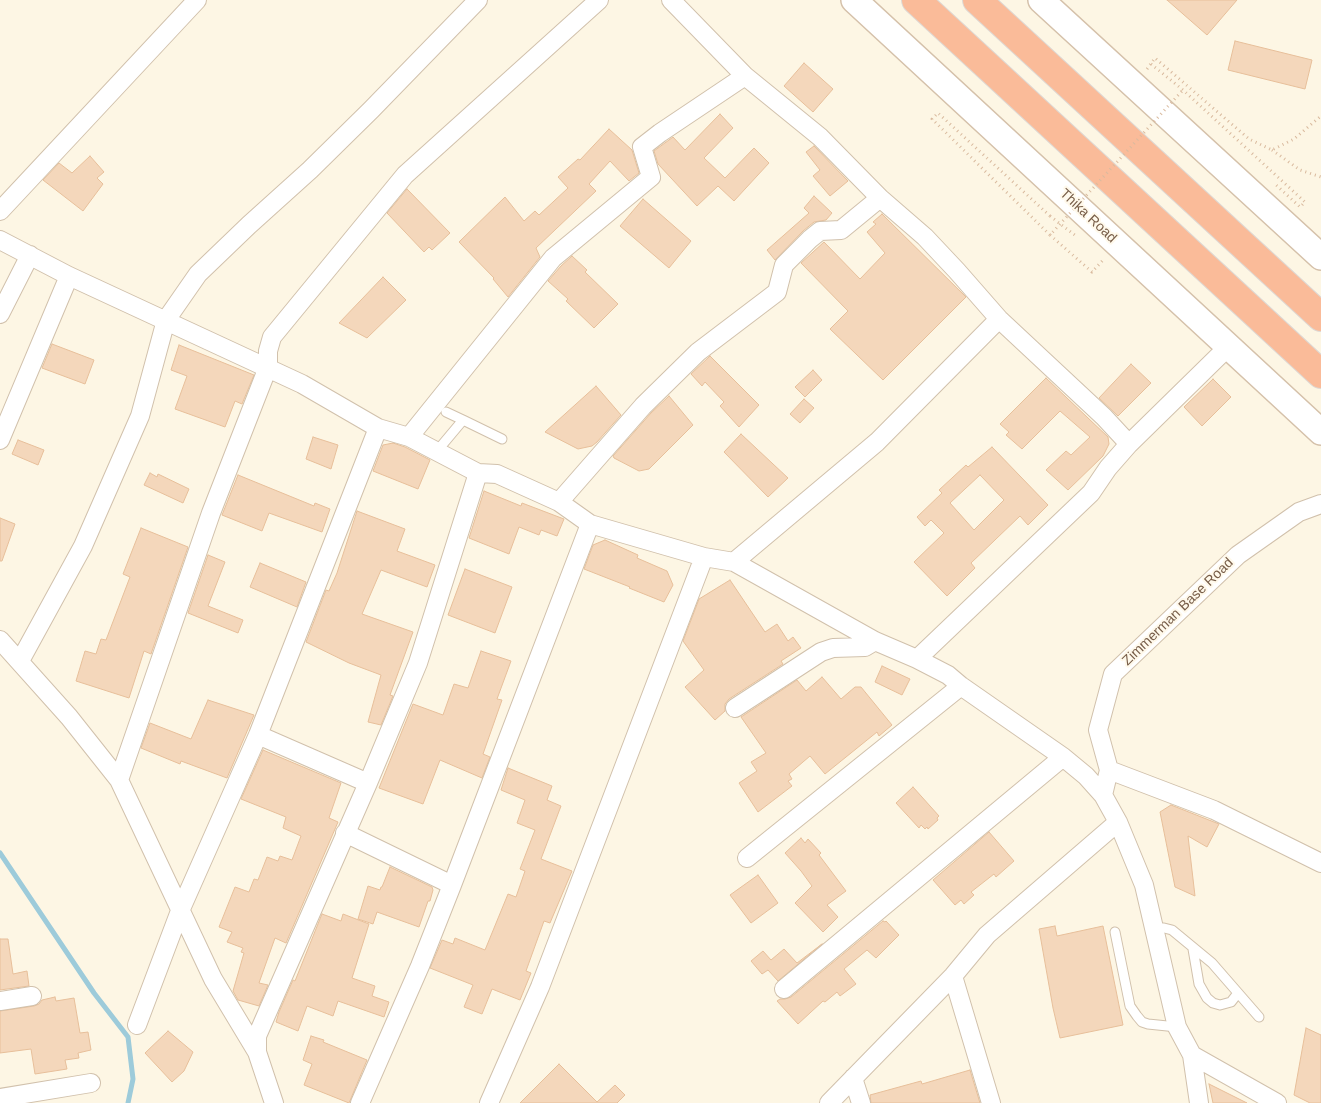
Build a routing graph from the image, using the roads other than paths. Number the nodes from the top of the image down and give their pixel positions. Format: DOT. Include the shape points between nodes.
graph roads {
  1 [pos="197,0"];
  2 [pos="478,0"];
  3 [pos="599,0"];
  4 [pos="671,0"];
  5 [pos="854,0"];
  6 [pos="916,0"];
  7 [pos="977,0"];
  8 [pos="1041,0"];
  9 [pos="745,76"];
  10 [pos="880,198"];
  11 [pos="0,211"];
  12 [pos="0,240"];
  13 [pos="30,255"];
  14 [pos="1321,255"];
  15 [pos="69,276"];
  16 [pos="0,314"];
  17 [pos="1321,318"];
  18 [pos="1000,319"];
  19 [pos="166,320"];
  20 [pos="1228,346"];
  21 [pos="268,367"];
  22 [pos="1321,374"];
  23 [pos="446,412"];
  24 [pos="463,420"];
  25 [pos="378,428"];
  26 [pos="1321,432"];
  27 [pos="410,437"];
  28 [pos="502,439"];
  29 [pos="0,440"];
  30 [pos="1129,444"];
  31 [pos="437,451"];
  32 [pos="478,472"];
  33 [pos="559,502"];
  34 [pos="1321,504"];
  35 [pos="590,524"];
  36 [pos="704,556"];
  37 [pos="734,562"];
  38 [pos="0,640"];
  39 [pos="875,640"];
  40 [pos="917,659"];
  41 [pos="20,661"];
  42 [pos="961,686"];
  43 [pos="736,708"];
  44 [pos="258,735"];
  45 [pos="1063,757"];
  46 [pos="1109,770"];
  47 [pos="119,780"];
  48 [pos="368,783"];
  49 [pos="1103,794"];
  50 [pos="1118,822"];
  51 [pos="345,833"];
  52 [pos="747,858"];
  53 [pos="1321,863"];
  54 [pos="452,885"];
  55 [pos="180,911"];
  56 [pos="1154,928"];
  57 [pos="1115,932"];
  58 [pos="1193,949"];
  59 [pos="953,976"];
  60 [pos="784,989"];
  61 [pos="1238,993"];
  62 [pos="32,996"];
  63 [pos="0,1001"];
  64 [pos="1259,1017"];
  65 [pos="137,1025"];
  66 [pos="1177,1027"];
  67 [pos="257,1052"];
  68 [pos="1192,1056"];
  69 [pos="853,1078"];
  70 [pos="91,1083"];
  71 [pos="0,1098"];
  72 [pos="274,1103"];
  73 [pos="360,1103"];
  74 [pos="489,1103"];
  75 [pos="829,1103"];
  76 [pos="861,1103"];
  77 [pos="992,1103"];
  78 [pos="1199,1103"];
  79 [pos="1278,1103"];
  1 -- 11 [label="street"];
  2 -- 19 [label="street" via="337,143 198,274"];
  3 -- 21 [label="street" via="406,175 272,336"];
  4 -- 9 [label="street"];
  5 -- 20 [label="main road, Thika Road"];
  6 -- 22 [label="highway"];
  7 -- 17 [label="highway"];
  8 -- 14 [label="main road"];
  9 -- 10 [label="street" via="820,136"];
  9 -- 27 [label="street" via="642,147 651,177 554,258"];
  10 -- 18 [label="street" via="924,237"];
  10 -- 33 [label="street" via="841,230 820,230 810,239 784,265 778,292 698,352 643,406"];
  12 -- 13 [label="street"];
  13 -- 15 [label="street"];
  13 -- 16 [label="street"];
  15 -- 19 [label="street"];
  15 -- 29 [label="street"];
  18 -- 30 [label="street"];
  18 -- 37 [label="street" via="877,442"];
  19 -- 21 [label="street"];
  19 -- 41 [label="street" via="140,416 83,546"];
  20 -- 26 [label="main road, Thika Road"];
  20 -- 30 [label="street"];
  21 -- 25 [label="street"];
  21 -- 47 [label="street" via="211,513"];
  23 -- 24 [label="lane"];
  24 -- 28 [label="lane"];
  24 -- 31 [label="lane"];
  25 -- 27 [label="street"];
  25 -- 44 [label="street"];
  27 -- 31 [label="street"];
  30 -- 40 [label="street" via="1091,494"];
  31 -- 32 [label="street"];
  32 -- 33 [label="street" via="497,474"];
  32 -- 48 [label="street" via="418,663"];
  33 -- 35 [label="street"];
  34 -- 46 [label="street, Zimmerman Base Road" via="1299,512 1238,555 1113,674 1098,730"];
  35 -- 36 [label="street"];
  35 -- 54 [label="street"];
  36 -- 37 [label="street"];
  36 -- 74 [label="street" via="540,988"];
  37 -- 39 [label="street"];
  38 -- 41 [label="street"];
  39 -- 40 [label="street"];
  39 -- 43 [label="street" via="865,648 833,648 821,652"];
  40 -- 42 [label="street" via="948,675"];
  41 -- 47 [label="street"];
  42 -- 45 [label="street"];
  42 -- 52 [label="street"];
  44 -- 48 [label="street"];
  44 -- 55 [label="street"];
  45 -- 49 [label="street"];
  45 -- 60 [label="street"];
  46 -- 49 [label="street, Zimmerman Base Road"];
  46 -- 53 [label="street" via="1214,810"];
  47 -- 55 [label="street"];
  48 -- 51 [label="street"];
  49 -- 50 [label="street"];
  50 -- 56 [label="street" via="1144,885"];
  50 -- 59 [label="street" via="987,934"];
  51 -- 54 [label="street"];
  51 -- 67 [label="street" via="258,1036"];
  54 -- 73 [label="street"];
  55 -- 65 [label="street"];
  55 -- 67 [label="street" via="213,979"];
  56 -- 58 [label="lane" via="1172,930"];
  56 -- 66 [label="street"];
  57 -- 66 [label="lane" via="1130,1006 1136,1016 1148,1024"];
  58 -- 61 [label="lane" via="1212,963"];
  58 -- 61 [label="lane" via="1199,984 1207,998 1220,1005 1231,1002"];
  59 -- 69 [label="street"];
  59 -- 77 [label="street"];
  61 -- 64 [label="lane"];
  62 -- 63 [label="street"];
  66 -- 68 [label="street"];
  67 -- 72 [label="street"];
  68 -- 78 [label="street"];
  68 -- 79 [label="street"];
  69 -- 75 [label="street"];
  69 -- 76 [label="street"];
  70 -- 71 [label="street"];
}
